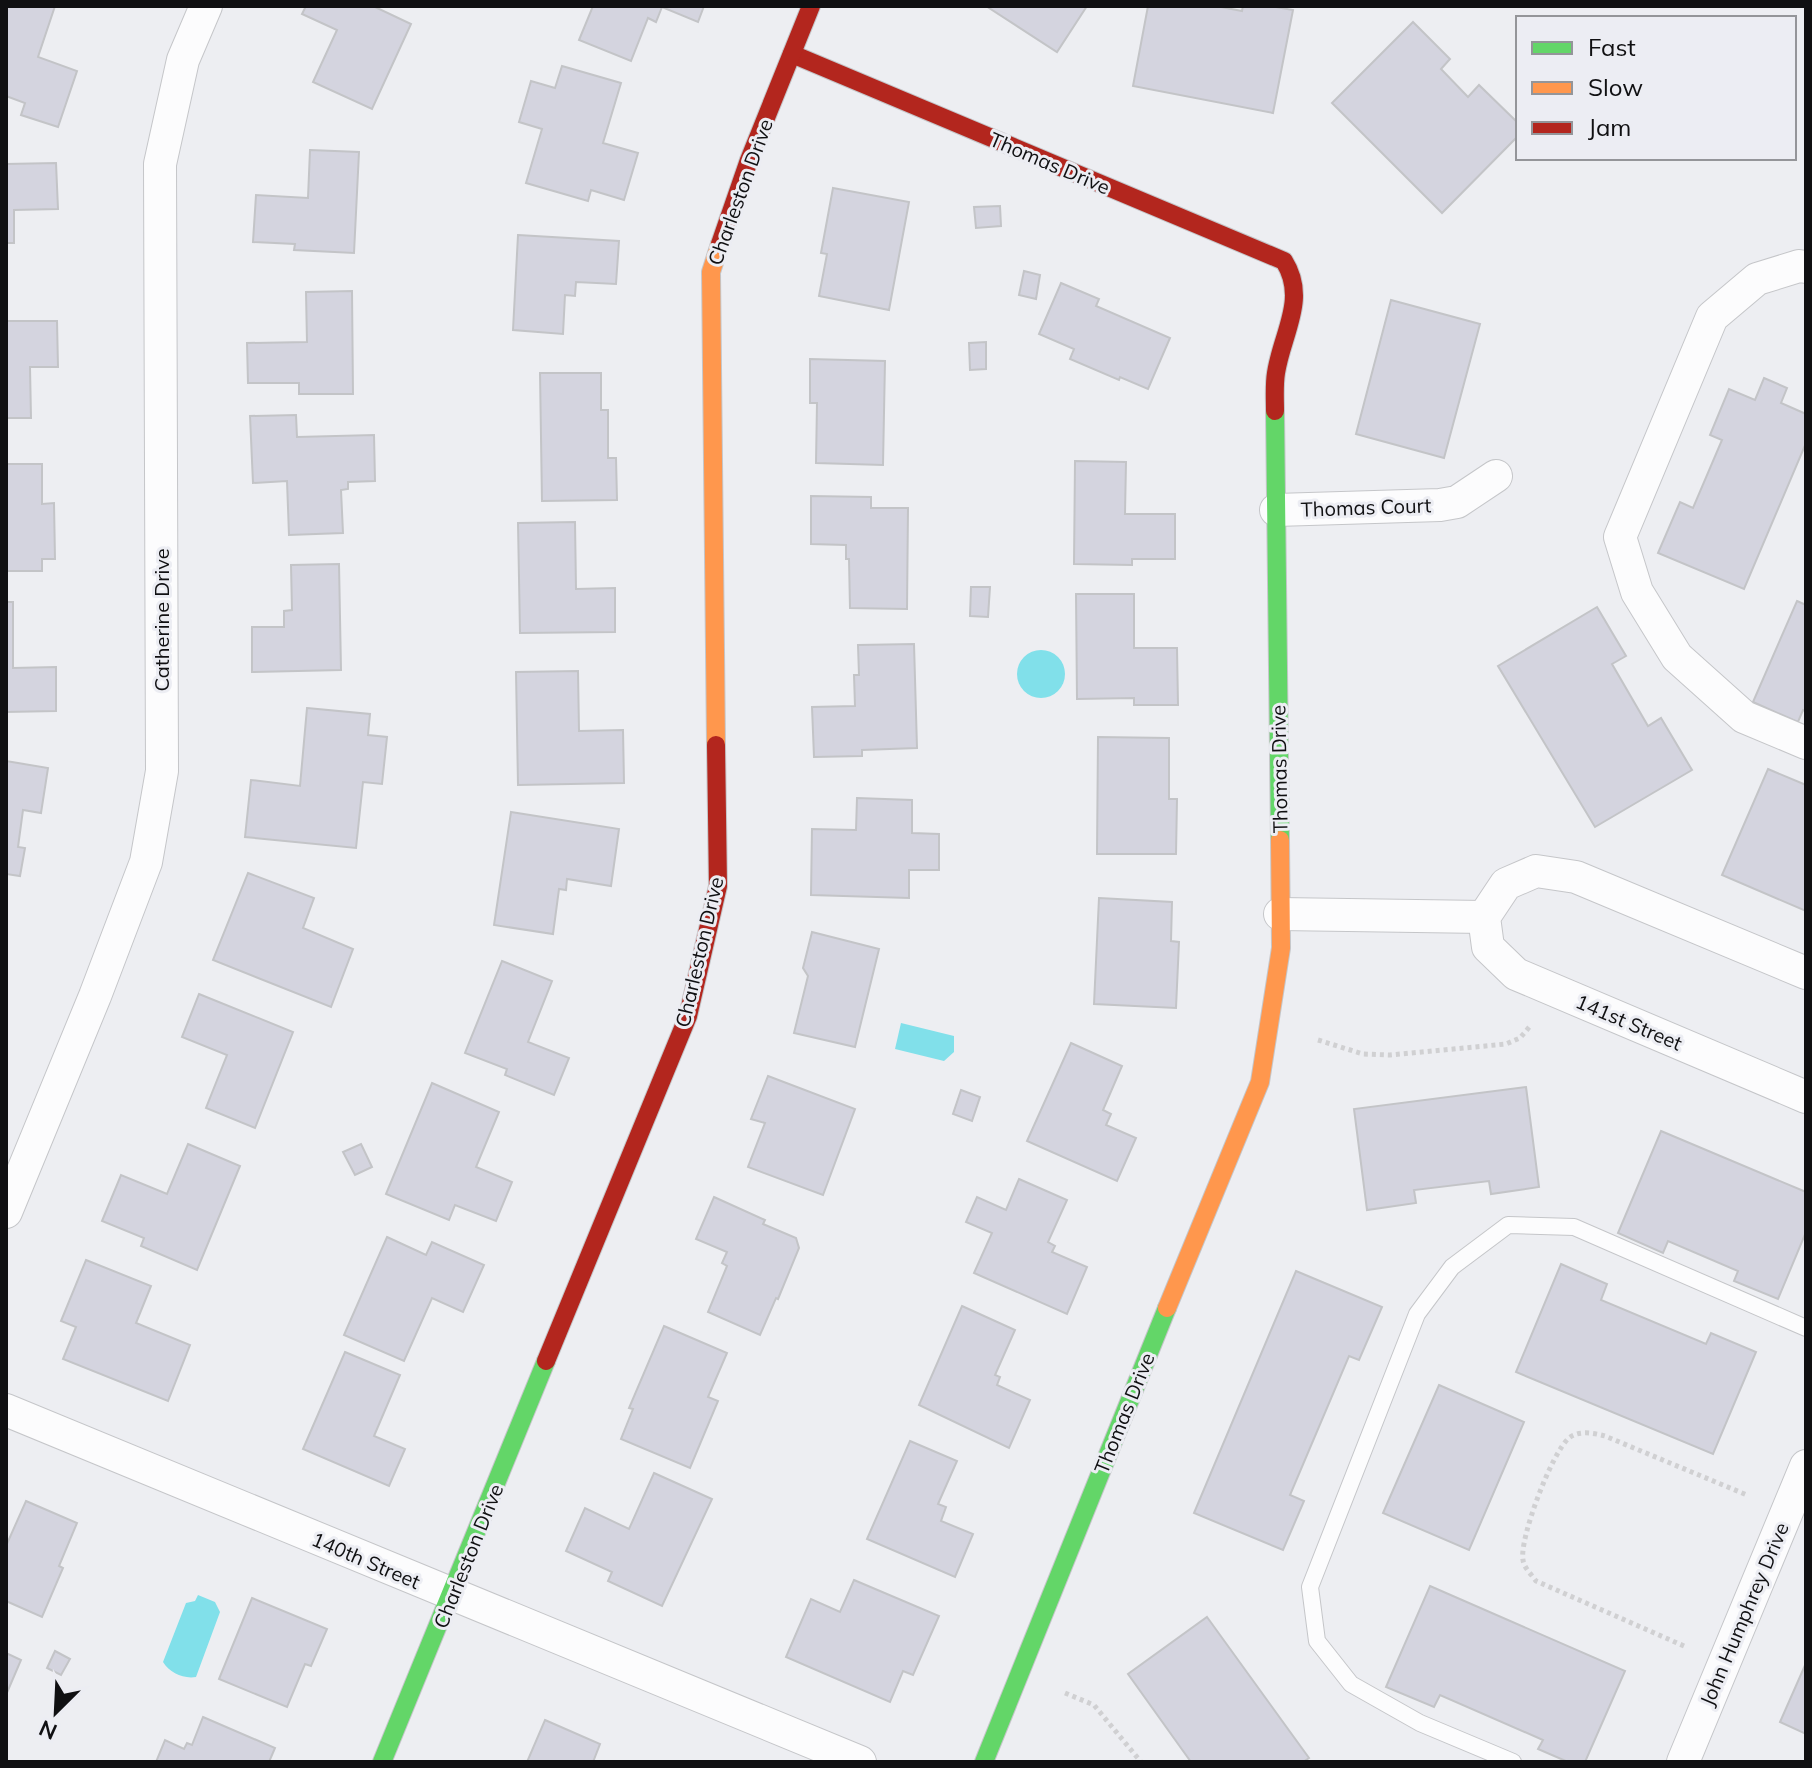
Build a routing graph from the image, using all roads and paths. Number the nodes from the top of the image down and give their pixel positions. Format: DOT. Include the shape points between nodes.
graph roads {
  1 [pos="206,6"];
  2 [pos="811,6"];
  3 [pos="792,54"];
  4 [pos="1806,267"];
  5 [pos="1496,476"];
  6 [pos="1276,510"];
  7 [pos="1806,743"];
  8 [pos="1280,914"];
  9 [pos="1484,917"];
  10 [pos="1806,973"];
  11 [pos="1531,1025"];
  12 [pos="1318,1040"];
  13 [pos="1806,1097"];
  14 [pos="6,1212"];
  15 [pos="1806,1328"];
  16 [pos="6,1410"];
  17 [pos="1806,1466"];
  18 [pos="1747,1495"];
  19 [pos="452,1595"];
  20 [pos="1684,1646"];
  21 [pos="1065,1693"];
  22 [pos="382,1762"];
  23 [pos="860,1762"];
  24 [pos="984,1762"];
  25 [pos="1141,1762"];
  26 [pos="1513,1762"];
  27 [pos="1683,1762"];
  1 -- 14 [label="street, Catherine Drive" via="183,60 160,164 162,771 156,814 146,862"];
  2 -- 3 [label="street, Charleston Drive"];
  3 -- 6 [label="street, Thomas Drive" via="1284,261 1293,273 1296,302 1275,375"];
  3 -- 19 [label="street, Charleston Drive" via="711,272 718,886 688,1016"];
  4 -- 7 [label="street" via="1757,279 1712,317 1620,537 1637,592 1677,657 1744,717"];
  5 -- 6 [label="street, Thomas Court" via="1457,502 1440,505"];
  6 -- 8 [label="street, Thomas Drive"];
  8 -- 9 [label="street"];
  8 -- 24 [label="street, Thomas Drive" via="1281,948 1260,1082"];
  9 -- 10 [label="street" via="1506,884 1536,871 1576,877"];
  9 -- 13 [label="street, 141st Street" via="1488,947 1516,974"];
  11 -- 12 [label="path" via="1506,1044 1390,1055 1363,1054"];
  15 -- 26 [label="lane" via="1574,1227 1508,1225 1452,1267 1417,1314 1310,1587 1317,1641 1351,1684 1420,1723"];
  16 -- 19 [label="street, 140th Street"];
  17 -- 27 [label="street, John Humphrey Drive"];
  18 -- 20 [label="path" via="1589,1432 1571,1436 1549,1471 1522,1539 1523,1563 1536,1581"];
  19 -- 22 [label="street, Charleston Drive"];
  19 -- 23 [label="street, 140th Street"];
  21 -- 25 [label="path" via="1094,1705"];
}
